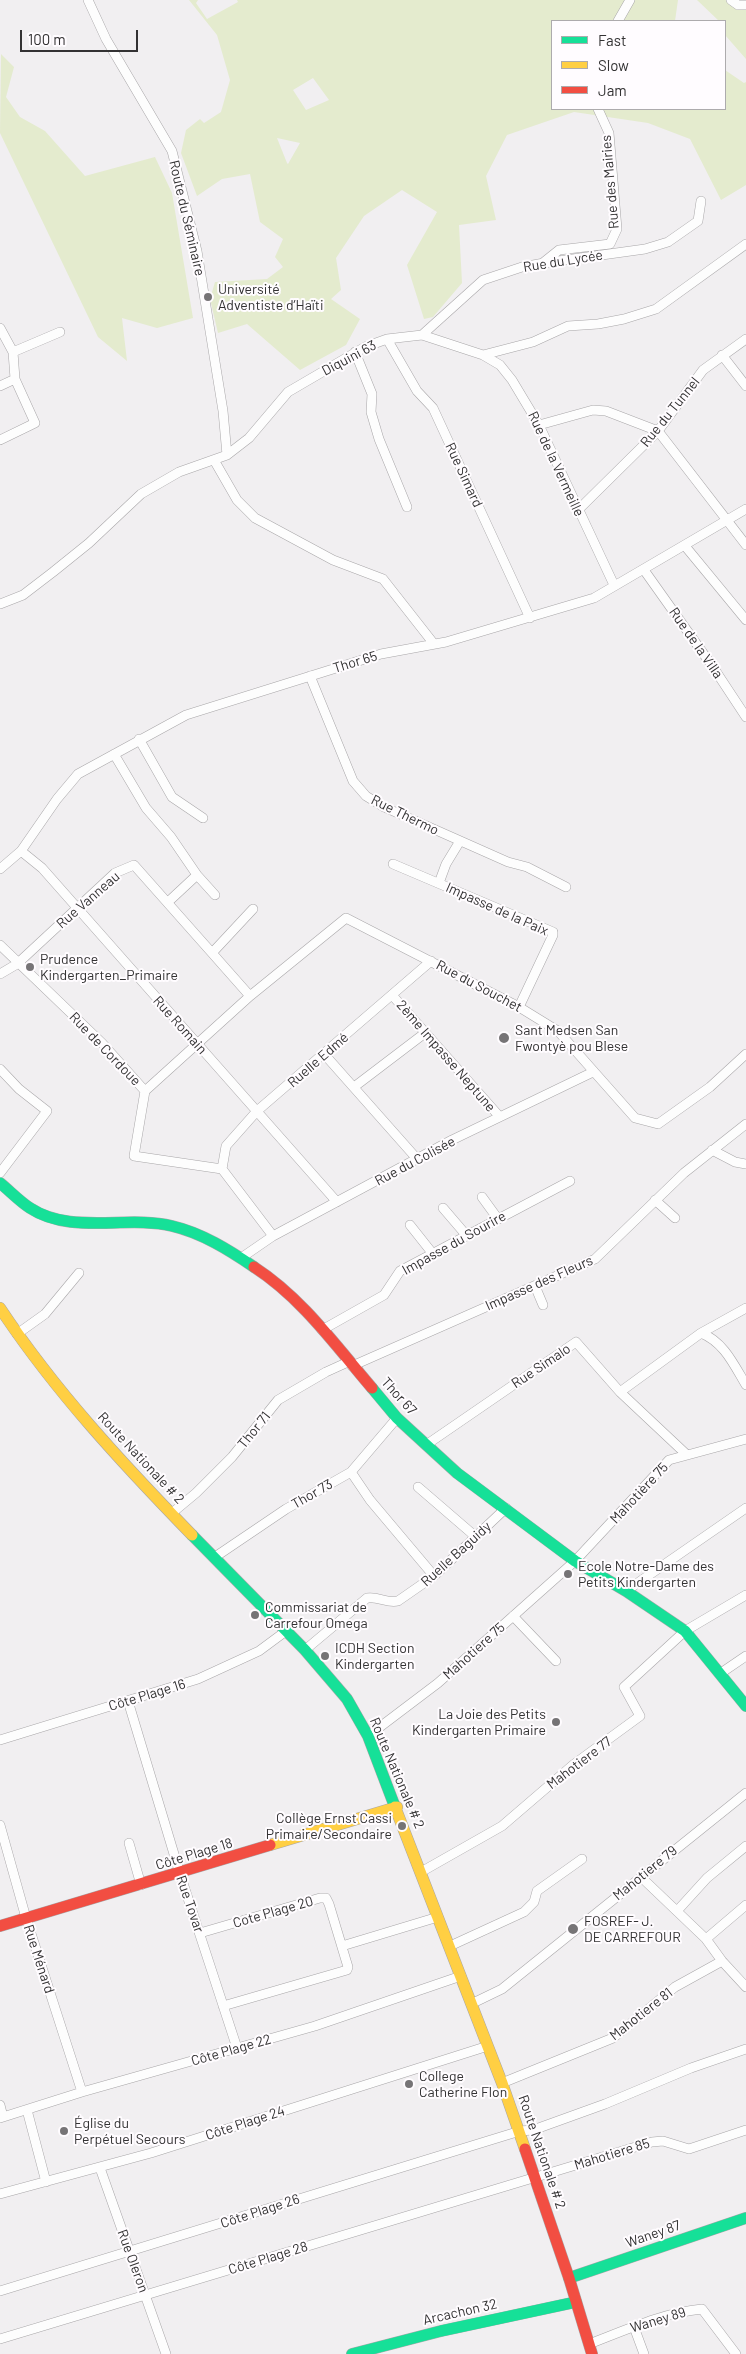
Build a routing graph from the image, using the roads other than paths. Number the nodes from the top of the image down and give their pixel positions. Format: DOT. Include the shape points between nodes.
graph roads {
  1 [pos="88,0"];
  2 [pos="630,0"];
  3 [pos="731,0"];
  4 [pos="746,5"];
  5 [pos="619,20"];
  6 [pos="598,110"];
  7 [pos="701,201"];
  8 [pos="746,244"];
  9 [pos="544,263"];
  10 [pos="0,328"];
  11 [pos="60,332"];
  12 [pos="422,335"];
  13 [pos="387,339"];
  14 [pos="746,339"];
  15 [pos="13,352"];
  16 [pos="355,352"];
  17 [pos="483,355"];
  18 [pos="722,355"];
  19 [pos="15,379"];
  20 [pos="0,386"];
  21 [pos="746,386"];
  22 [pos="539,425"];
  23 [pos="658,431"];
  24 [pos="0,440"];
  25 [pos="227,455"];
  26 [pos="214,460"];
  27 [pos="407,507"];
  28 [pos="746,509"];
  29 [pos="578,511"];
  30 [pos="726,521"];
  31 [pos="746,545"];
  32 [pos="685,546"];
  33 [pos="644,570"];
  34 [pos="614,585"];
  35 [pos="0,604"];
  36 [pos="530,618"];
  37 [pos="746,620"];
  38 [pos="434,644"];
  39 [pos="310,676"];
  40 [pos="746,718"];
  41 [pos="139,740"];
  42 [pos="114,754"];
  43 [pos="203,818"];
  44 [pos="460,841"];
  45 [pos="18,854"];
  46 [pos="0,858"];
  47 [pos="393,864"];
  48 [pos="0,869"];
  49 [pos="197,875"];
  50 [pos="439,883"];
  51 [pos="566,887"];
  52 [pos="215,895"];
  53 [pos="168,902"];
  54 [pos="76,908"];
  55 [pos="253,909"];
  56 [pos="0,945"];
  57 [pos="212,952"];
  58 [pos="431,960"];
  59 [pos="17,964"];
  60 [pos="0,974"];
  61 [pos="392,995"];
  62 [pos="250,996"];
  63 [pos="519,1007"];
  64 [pos="425,1032"];
  65 [pos="198,1044"];
  66 [pos="746,1054"];
  67 [pos="325,1055"];
  68 [pos="0,1071"];
  69 [pos="593,1072"];
  70 [pos="354,1087"];
  71 [pos="145,1091"];
  72 [pos="257,1112"];
  73 [pos="499,1116"];
  74 [pos="746,1124"];
  75 [pos="712,1150"];
  76 [pos="418,1160"];
  77 [pos="746,1164"];
  78 [pos="222,1169"];
  79 [pos="0,1173"];
  80 [pos="570,1181"];
  81 [pos="0,1183"];
  82 [pos="482,1197"];
  83 [pos="655,1200"];
  84 [pos="337,1202"];
  85 [pos="443,1208"];
  86 [pos="675,1218"];
  87 [pos="498,1219"];
  88 [pos="410,1225"];
  89 [pos="274,1236"];
  90 [pos="467,1236"];
  91 [pos="432,1254"];
  92 [pos="240,1258"];
  93 [pos="79,1273"];
  94 [pos="535,1286"];
  95 [pos="543,1305"];
  96 [pos="0,1308"];
  97 [pos="746,1308"];
  98 [pos="322,1330"];
  99 [pos="702,1333"];
  100 [pos="17,1334"];
  101 [pos="350,1364"];
  102 [pos="746,1385"];
  103 [pos="620,1392"];
  104 [pos="397,1418"];
  105 [pos="746,1439"];
  106 [pos="426,1445"];
  107 [pos="686,1454"];
  108 [pos="351,1472"];
  109 [pos="418,1487"];
  110 [pos="506,1508"];
  111 [pos="746,1508"];
  112 [pos="172,1514"];
  113 [pos="476,1538"];
  114 [pos="215,1557"];
  115 [pos="575,1561"];
  116 [pos="434,1576"];
  117 [pos="626,1591"];
  118 [pos="746,1595"];
  119 [pos="513,1616"];
  120 [pos="685,1630"];
  121 [pos="286,1631"];
  122 [pos="305,1650"];
  123 [pos="746,1656"];
  124 [pos="556,1661"];
  125 [pos="721,1673"];
  126 [pos="128,1702"];
  127 [pos="746,1706"];
  128 [pos="368,1736"];
  129 [pos="0,1740"];
  130 [pos="746,1793"];
  131 [pos="397,1807"];
  132 [pos="0,1825"];
  133 [pos="129,1843"];
  134 [pos="746,1846"];
  135 [pos="582,1859"];
  136 [pos="422,1872"];
  137 [pos="180,1874"];
  138 [pos="642,1876"];
  139 [pos="141,1885"];
  140 [pos="746,1905"];
  141 [pos="677,1911"];
  142 [pos="438,1917"];
  143 [pos="26,1918"];
  144 [pos="0,1926"];
  145 [pos="200,1933"];
  146 [pos="706,1939"];
  147 [pos="342,1946"];
  148 [pos="450,1946"];
  149 [pos="722,1961"];
  150 [pos="461,1976"];
  151 [pos="746,1986"];
  152 [pos="471,2004"];
  153 [pos="223,2006"];
  154 [pos="488,2046"];
  155 [pos="236,2048"];
  156 [pos="746,2049"];
  157 [pos="502,2083"];
  158 [pos="82,2092"];
  159 [pos="0,2105"];
  160 [pos="27,2110"];
  161 [pos="2,2118"];
  162 [pos="746,2130"];
  163 [pos="520,2132"];
  164 [pos="100,2168"];
  165 [pos="535,2177"];
  166 [pos="46,2182"];
  167 [pos="0,2194"];
  168 [pos="746,2218"];
  169 [pos="130,2252"];
  170 [pos="569,2278"];
  171 [pos="0,2291"];
  172 [pos="145,2296"];
  173 [pos="576,2302"];
  174 [pos="634,2327"];
  175 [pos="0,2339"];
  176 [pos="590,2349"];
  177 [pos="374,2351"];
  178 [pos="166,2354"];
  179 [pos="352,2354"];
  180 [pos="644,2354"];
  181 [pos="736,2354"];
  1 -- 25 [label="street, Route du Séminaire" via="106,39 172,152 197,250"];
  2 -- 5 [label="street"];
  3 -- 4 [label="street" via="738,5"];
  6 -- 9 [label="street, Rue des Mairies" via="609,133 617,229 610,244 559,250"];
  7 -- 9 [label="street, Rue du Lycée" via="698,221 668,242 645,249"];
  8 -- 17 [label="street" via="656,309 598,324 568,326 533,342"];
  9 -- 12 [label="street, Rue du Lycée" via="483,280"];
  10 -- 15 [label="street"];
  11 -- 15 [label="street"];
  12 -- 13 [label="street, Diquini 63"];
  12 -- 17 [label="street, Diquini 63"];
  13 -- 16 [label="street, Diquini 63"];
  13 -- 36 [label="street, Rue Simard" via="417,391 433,408"];
  14 -- 18 [label="street, Rue du Tunnel"];
  15 -- 19 [label="street"];
  16 -- 25 [label="street, Diquini 63" via="288,392 249,438"];
  16 -- 27 [label="street" via="372,394 372,412 379,439"];
  17 -- 22 [label="street, Rue de la Vermeille" via="500,365 512,380"];
  18 -- 21 [label="street"];
  18 -- 23 [label="street, Rue du Tunnel" via="703,370"];
  19 -- 20 [label="street"];
  19 -- 24 [label="street" via="35,423"];
  22 -- 23 [label="street" via="593,410"];
  22 -- 29 [label="street, Rue de la Vermeille"];
  23 -- 29 [label="street, Rue du Tunnel"];
  23 -- 30 [label="street"];
  25 -- 26 [label="street, Diquini 63"];
  26 -- 35 [label="street, Diquini 63" via="179,472 141,494 53,572 23,594"];
  26 -- 38 [label="street" via="237,500 255,518 333,560 383,579"];
  28 -- 30 [label="street, Thor 65"];
  29 -- 34 [label="street, Rue de la Vermeille"];
  30 -- 31 [label="street"];
  30 -- 32 [label="street, Thor 65"];
  32 -- 33 [label="street, Thor 65"];
  32 -- 37 [label="street"];
  33 -- 34 [label="street, Thor 65"];
  33 -- 40 [label="street, Rue de la Villa" via="716,670"];
  34 -- 36 [label="street, Thor 65" via="594,598"];
  36 -- 38 [label="street, Thor 65"];
  38 -- 39 [label="street, Thor 65" via="381,654"];
  39 -- 41 [label="street, Thor 65" via="186,715"];
  39 -- 44 [label="street, Rue Thermo" via="353,781 366,796"];
  41 -- 42 [label="street, Thor 65"];
  41 -- 43 [label="street" via="172,797"];
  42 -- 45 [label="street, Thor 65" via="78,774"];
  42 -- 49 [label="street" via="146,808 171,836"];
  44 -- 50 [label="street"];
  44 -- 51 [label="street, Rue Thermo"];
  45 -- 46 [label="street"];
  45 -- 48 [label="street, Thor 65"];
  45 -- 54 [label="street, Rue Romain" via="42,868"];
  47 -- 50 [label="street, Impasse de la Paix"];
  49 -- 52 [label="street"];
  49 -- 53 [label="street"];
  50 -- 63 [label="street, Impasse de la Paix" via="553,932"];
  53 -- 54 [label="street, Rue Vanneau" via="134,865 115,873"];
  53 -- 57 [label="street, Rue Vanneau"];
  54 -- 59 [label="street, Rue Vanneau"];
  54 -- 65 [label="street, Rue Romain"];
  55 -- 57 [label="street"];
  56 -- 59 [label="street, Rue de Cordoue"];
  57 -- 62 [label="street, Rue Vanneau"];
  58 -- 61 [label="street, Ruelle Edmé"];
  58 -- 62 [label="street, Rue du Souchet" via="346,918"];
  58 -- 63 [label="street, Rue du Souchet"];
  59 -- 60 [label="street, Rue Vanneau"];
  59 -- 71 [label="street, Rue de Cordoue" via="102,1043"];
  61 -- 64 [label="street, 2ème Impasse Neptune"];
  61 -- 67 [label="street, Ruelle Edmé"];
  62 -- 65 [label="street, Rue du Souchet"];
  63 -- 69 [label="street, Rue du Souchet" via="558,1031"];
  64 -- 70 [label="street"];
  64 -- 73 [label="street, 2ème Impasse Neptune"];
  65 -- 71 [label="street, Rue du Souchet"];
  65 -- 72 [label="street, Rue Romain"];
  66 -- 69 [label="street, Rue du Souchet" via="710,1087 658,1124 635,1118"];
  67 -- 70 [label="street"];
  67 -- 72 [label="street, Ruelle Edmé"];
  68 -- 79 [label="street" via="47,1111"];
  69 -- 73 [label="street, Rue du Colisée"];
  70 -- 76 [label="street"];
  71 -- 78 [label="street, Rue de Cordoue" via="134,1156"];
  72 -- 78 [label="street, Ruelle Edmé" via="226,1146"];
  72 -- 84 [label="street, Rue Romain"];
  73 -- 76 [label="street, Rue du Colisée"];
  74 -- 75 [label="street, Impasse des Fleurs"];
  75 -- 77 [label="street"];
  75 -- 83 [label="street, Impasse des Fleurs"];
  76 -- 84 [label="street, Rue du Colisée"];
  78 -- 89 [label="street"];
  80 -- 87 [label="street, Impasse du Sourire"];
  81 -- 92 [label="street, Thor 67" via="30,1208 56,1219 93,1223 142,1221 173,1226 202,1236"];
  82 -- 87 [label="street"];
  83 -- 86 [label="street"];
  83 -- 94 [label="street, Impasse des Fleurs" via="595,1259"];
  84 -- 89 [label="street, Rue du Colisée"];
  85 -- 90 [label="street"];
  87 -- 90 [label="street, Impasse du Sourire"];
  88 -- 91 [label="street"];
  89 -- 92 [label="street, Rue du Colisée"];
  90 -- 91 [label="street, Impasse du Sourire"];
  91 -- 98 [label="street, Impasse du Sourire" via="400,1270 384,1296"];
  92 -- 98 [label="street, Thor 67" via="276,1282"];
  93 -- 100 [label="street" via="45,1314"];
  94 -- 95 [label="street"];
  94 -- 101 [label="street, Impasse des Fleurs"];
  96 -- 100 [label="street, Route Nationale # 2"];
  97 -- 99 [label="street"];
  98 -- 101 [label="street, Thor 67"];
  99 -- 102 [label="street" via="723,1348"];
  99 -- 103 [label="street"];
  100 -- 112 [label="street, Route Nationale # 2" via="80,1414"];
  101 -- 104 [label="street, Thor 67"];
  101 -- 112 [label="street, Thor 71" via="326,1372 278,1400 232,1458"];
  103 -- 106 [label="street, Rue Simalo" via="576,1342"];
  103 -- 107 [label="street, Rue Simalo"];
  104 -- 106 [label="street, Thor 67"];
  104 -- 108 [label="street, Thor 73"];
  105 -- 107 [label="street, Mahotière 75"];
  106 -- 110 [label="street, Thor 67" via="457,1473"];
  107 -- 115 [label="street, Mahotière 75" via="669,1460"];
  108 -- 114 [label="street, Thor 73"];
  108 -- 116 [label="street" via="370,1500"];
  109 -- 113 [label="street"];
  110 -- 113 [label="street, Ruelle Baguidy"];
  110 -- 115 [label="street, Thor 67"];
  111 -- 117 [label="street"];
  112 -- 114 [label="street, Route Nationale # 2"];
  113 -- 116 [label="street, Ruelle Baguidy"];
  114 -- 121 [label="street, Route Nationale # 2"];
  115 -- 117 [label="street, Thor 67"];
  115 -- 119 [label="street, Mahotiere 75"];
  116 -- 122 [label="street, Ruelle Baguidy" via="398,1602 367,1598"];
  117 -- 120 [label="street, Thor 67"];
  118 -- 120 [label="street"];
  119 -- 124 [label="street"];
  119 -- 128 [label="street, Mahotiere 75" via="438,1683"];
  120 -- 125 [label="street, Thor 67"];
  120 -- 136 [label="street, Mahotiere 77" via="624,1687 640,1716 573,1765 502,1826"];
  121 -- 122 [label="street, Route Nationale # 2"];
  121 -- 126 [label="street, Côte Plage 16" via="259,1651 198,1679"];
  122 -- 128 [label="street, Route Nationale # 2" via="347,1699"];
  123 -- 125 [label="street"];
  125 -- 127 [label="street, Thor 67"];
  126 -- 129 [label="street, Côte Plage 16"];
  126 -- 137 [label="street, Rue Tovar"];
  128 -- 131 [label="street, Route Nationale # 2"];
  130 -- 138 [label="street, Mahotiere 79"];
  131 -- 136 [label="street, Route Nationale # 2"];
  131 -- 137 [label="street, Côte Plage 18"];
  132 -- 143 [label="street, Rue Ménard"];
  133 -- 139 [label="street"];
  134 -- 141 [label="street" via="707,1878"];
  135 -- 148 [label="street" via="537,1890 534,1902 524,1912"];
  136 -- 142 [label="street, Route Nationale # 2"];
  137 -- 139 [label="street, Côte Plage 18"];
  137 -- 145 [label="street, Rue Tovar"];
  138 -- 141 [label="street"];
  138 -- 152 [label="street, Mahotiere 79" via="502,1989"];
  139 -- 143 [label="street, Côte Plage 18"];
  140 -- 146 [label="street"];
  141 -- 146 [label="street"];
  142 -- 147 [label="street"];
  142 -- 148 [label="street, Route Nationale # 2"];
  143 -- 144 [label="street, Côte Plage 18"];
  143 -- 158 [label="street, Rue Ménard"];
  145 -- 147 [label="street, Cote Plage 20" via="323,1898 329,1904"];
  145 -- 153 [label="street, Rue Tovar"];
  146 -- 149 [label="street"];
  147 -- 153 [label="street, Cote Plage 20" via="348,1967 345,1972"];
  148 -- 150 [label="street, Route Nationale # 2"];
  149 -- 151 [label="street"];
  149 -- 157 [label="street, Mahotiere 81" via="675,1987 613,2038"];
  150 -- 152 [label="street, Route Nationale # 2"];
  150 -- 155 [label="street, Côte Plage 22" via="315,2026"];
  152 -- 154 [label="street, Route Nationale # 2"];
  153 -- 155 [label="street, Rue Tovar"];
  154 -- 157 [label="street, Route Nationale # 2"];
  154 -- 164 [label="street, Côte Plage 24"];
  155 -- 158 [label="street, Côte Plage 22"];
  156 -- 163 [label="street, Côte Plage 26" via="605,2104"];
  157 -- 163 [label="street, Route Nationale # 2"];
  158 -- 160 [label="street, Côte Plage 22"];
  159 -- 161 [label="street"];
  160 -- 161 [label="street, Côte Plage 22"];
  160 -- 166 [label="street"];
  162 -- 165 [label="street, Mahotiere 85" via="689,2149 658,2140"];
  163 -- 165 [label="street, Route Nationale # 2"];
  163 -- 169 [label="street, Côte Plage 26"];
  164 -- 166 [label="street, Côte Plage 24"];
  164 -- 169 [label="street, Rue Oleron"];
  165 -- 170 [label="street, Route Nationale # 2"];
  165 -- 172 [label="street, Côte Plage 28"];
  166 -- 167 [label="street, Côte Plage 24"];
  168 -- 170 [label="street, Waney 87"];
  169 -- 171 [label="street, Côte Plage 26"];
  169 -- 172 [label="street, Rue Oleron"];
  170 -- 173 [label="street, Route Nationale # 2"];
  172 -- 175 [label="street, Côte Plage 28"];
  172 -- 178 [label="street, Rue Oleron"];
  173 -- 176 [label="street, Route Nationale # 2"];
  173 -- 177 [label="street, Arcachon 32"];
  174 -- 176 [label="street, Waney 89"];
  174 -- 180 [label="street"];
  174 -- 181 [label="street, Waney 89" via="680,2311 702,2309"];
  177 -- 179 [label="street, Arcachon 32"];
}
